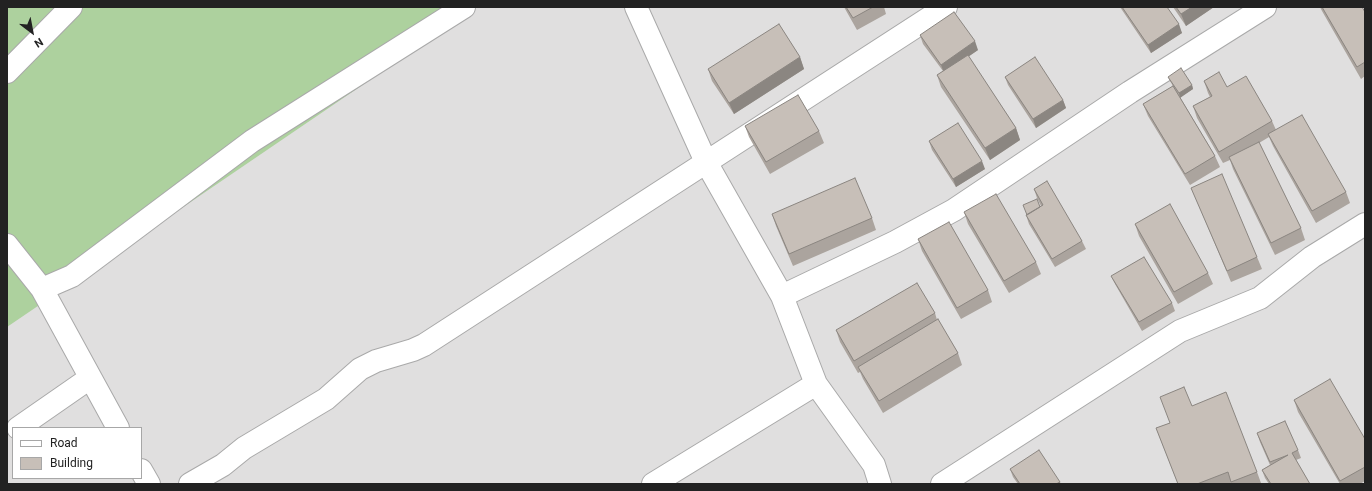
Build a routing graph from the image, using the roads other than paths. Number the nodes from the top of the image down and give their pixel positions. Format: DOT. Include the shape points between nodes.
graph roads {
  1 [pos="71,7"];
  2 [pos="464,7"];
  3 [pos="636,7"];
  4 [pos="946,7"];
  5 [pos="1265,7"];
  6 [pos="7,72"];
  7 [pos="706,162"];
  8 [pos="1365,224"];
  9 [pos="7,245"];
  10 [pos="42,289"];
  11 [pos="782,296"];
  12 [pos="90,378"];
  13 [pos="816,384"];
  14 [pos="19,427"];
  15 [pos="117,427"];
  16 [pos="142,472"];
  17 [pos="149,484"];
  18 [pos="190,484"];
  19 [pos="653,484"];
  20 [pos="880,484"];
  21 [pos="942,484"];
  1 -- 6 [label="street"];
  2 -- 10 [label="street" via="252,141 72,276"];
  3 -- 7 [label="street"];
  4 -- 7 [label="street"];
  5 -- 11 [label="street" via="1130,92 954,210 895,242"];
  7 -- 11 [label="street"];
  7 -- 18 [label="street" via="424,345 360,369 326,399 244,448 223,466"];
  8 -- 21 [label="street" via="1312,257 1260,298 1180,331"];
  9 -- 10 [label="street"];
  10 -- 12 [label="street"];
  11 -- 13 [label="street"];
  12 -- 14 [label="street"];
  12 -- 15 [label="street"];
  13 -- 19 [label="street"];
  13 -- 20 [label="street" via="874,465"];
  16 -- 17 [label="street"];
}
